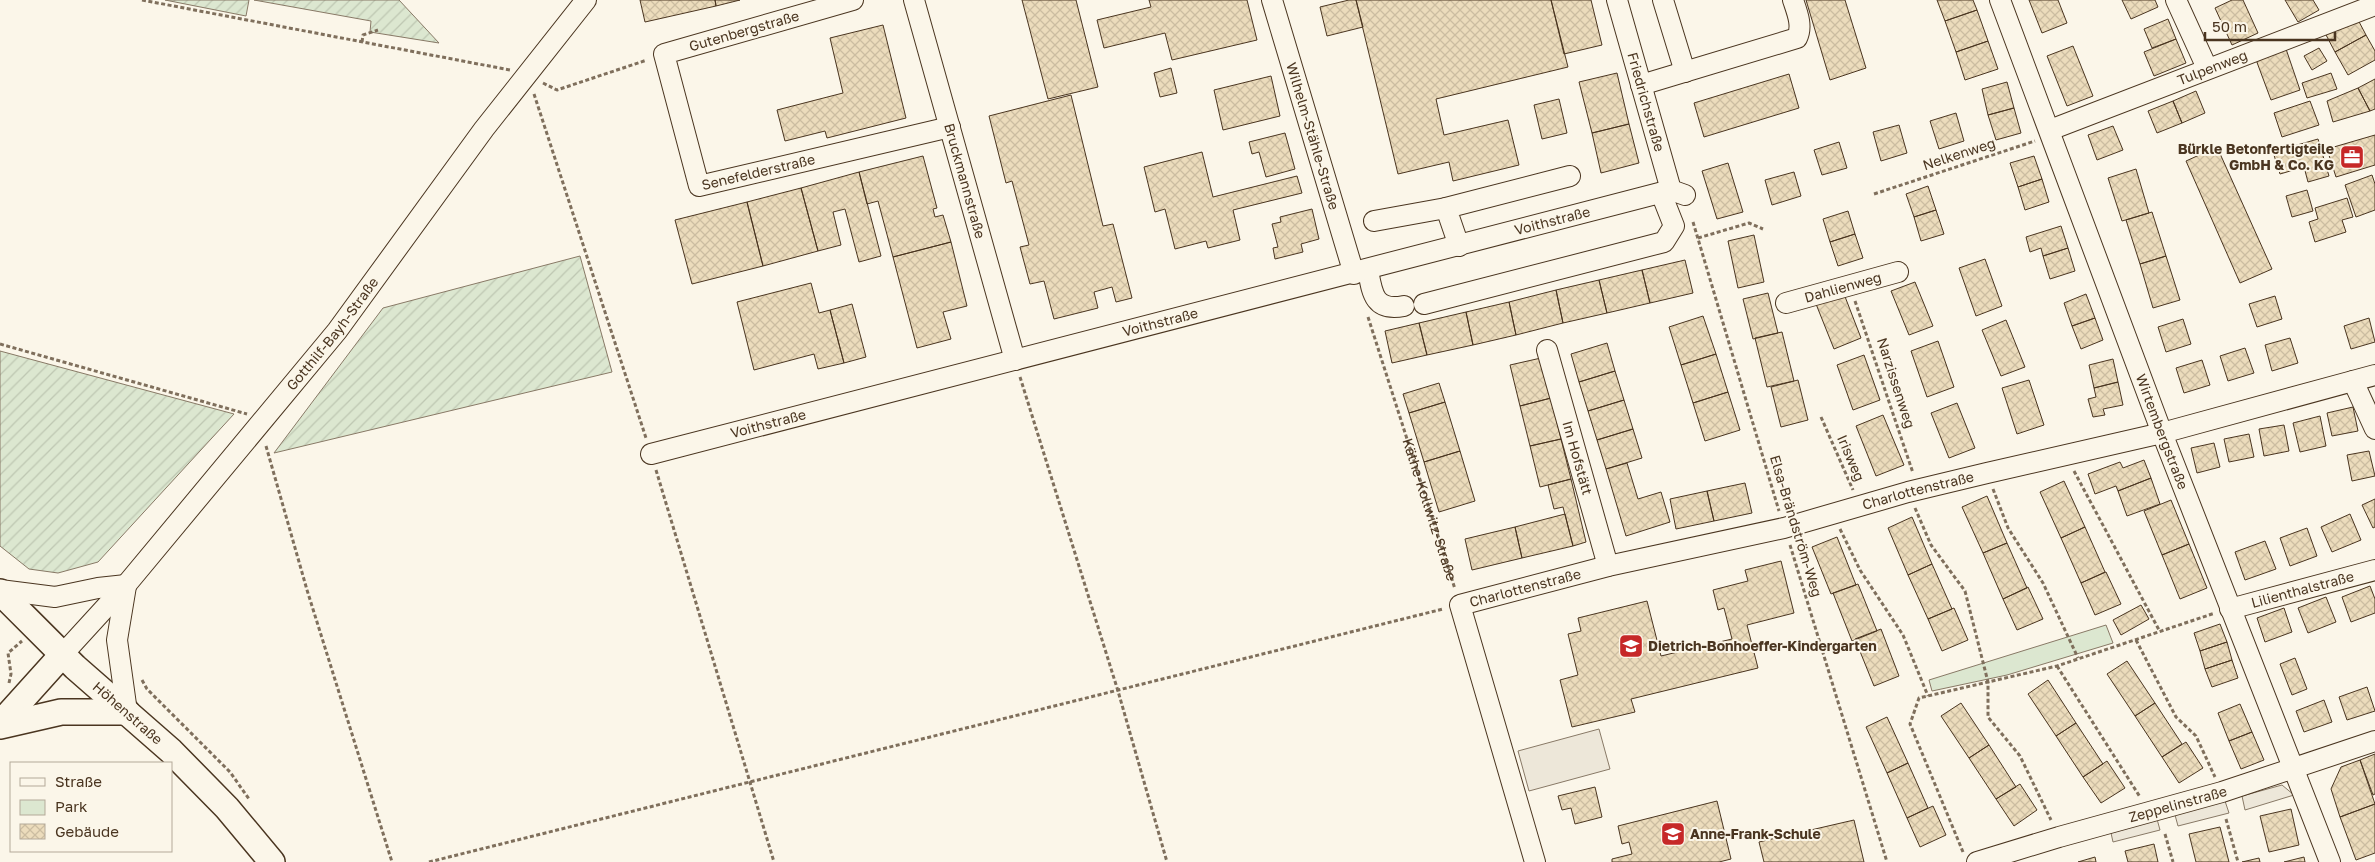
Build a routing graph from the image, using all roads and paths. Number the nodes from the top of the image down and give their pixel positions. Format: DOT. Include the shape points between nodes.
graph roads {
  1 [pos="142,0"];
  2 [pos="586,0"];
  3 [pos="853,0"];
  4 [pos="914,0"];
  5 [pos="1272,0"];
  6 [pos="1618,0"];
  7 [pos="1663,0"];
  8 [pos="1793,0"];
  9 [pos="2000,0"];
  10 [pos="2176,0"];
  11 [pos="2375,5"];
  12 [pos="378,30"];
  13 [pos="362,42"];
  14 [pos="664,54"];
  15 [pos="2207,68"];
  16 [pos="1686,72"];
  17 [pos="528,74"];
  18 [pos="1641,86"];
  19 [pos="950,127"];
  20 [pos="2051,132"];
  21 [pos="1570,176"];
  22 [pos="1673,193"];
  23 [pos="1874,194"];
  24 [pos="1446,208"];
  25 [pos="1374,222"];
  26 [pos="1763,229"];
  27 [pos="1698,238"];
  28 [pos="1459,246"];
  29 [pos="1361,272"];
  30 [pos="1898,272"];
  31 [pos="1849,285"];
  32 [pos="1786,303"];
  33 [pos="1424,304"];
  34 [pos="1404,306"];
  35 [pos="1366,312"];
  36 [pos="0,344"];
  37 [pos="1547,350"];
  38 [pos="1015,360"];
  39 [pos="2375,375"];
  40 [pos="2352,381"];
  41 [pos="1821,417"];
  42 [pos="260,427"];
  43 [pos="2375,429"];
  44 [pos="2162,433"];
  45 [pos="651,454"];
  46 [pos="2066,455"];
  47 [pos="1987,473"];
  48 [pos="1914,491"];
  49 [pos="1860,507"];
  50 [pos="1833,514"];
  51 [pos="1784,528"];
  52 [pos="1608,566"];
  53 [pos="2375,570"];
  54 [pos="126,585"];
  55 [pos="0,591"];
  56 [pos="1460,605"];
  57 [pos="2230,609"];
  58 [pos="2160,630"];
  59 [pos="2136,640"];
  60 [pos="8,652"];
  61 [pos="62,655"];
  62 [pos="2078,658"];
  63 [pos="2057,666"];
  64 [pos="1988,682"];
  65 [pos="9,686"];
  66 [pos="1118,690"];
  67 [pos="1928,696"];
  68 [pos="127,712"];
  69 [pos="0,725"];
  70 [pos="2375,741"];
  71 [pos="2294,767"];
  72 [pos="750,782"];
  73 [pos="2222,792"];
  74 [pos="2150,812"];
  75 [pos="2226,819"];
  76 [pos="2165,834"];
  77 [pos="2059,837"];
  78 [pos="1970,857"];
  79 [pos="272,862"];
  80 [pos="392,862"];
  81 [pos="430,862"];
  82 [pos="774,862"];
  83 [pos="1167,862"];
  84 [pos="1535,862"];
  85 [pos="1887,862"];
  86 [pos="2173,862"];
  87 [pos="2238,862"];
  88 [pos="2330,862"];
  1 -- 13 [label="path"];
  2 -- 17 [label="street, Gotthilf-Bayh-Straße"];
  3 -- 14 [label="street, Gutenbergstraße"];
  4 -- 19 [label="street, Bruckmannstraße"];
  5 -- 29 [label="street, Wilhelm-Stähle-Straße"];
  6 -- 18 [label="street, Friedrichstraße"];
  7 -- 16 [label="street"];
  8 -- 16 [label="street" via="1799,20 1797,38"];
  9 -- 20 [label="street, Wirtembergstraße"];
  10 -- 15 [label="street"];
  11 -- 15 [label="street, Tulpenweg"];
  12 -- 13 [label="path" via="363,35"];
  13 -- 17 [label="path"];
  14 -- 17 [label="path" via="557,90"];
  14 -- 19 [label="street, Senefelderstraße" via="698,186"];
  15 -- 20 [label="street, Tulpenweg"];
  16 -- 18 [label="street"];
  17 -- 42 [label="street, Gotthilf-Bayh-Straße" via="484,129 337,331"];
  17 -- 45 [label="path"];
  18 -- 22 [label="street, Friedrichstraße"];
  19 -- 38 [label="street, Bruckmannstraße"];
  20 -- 23 [label="path, Nelkenweg"];
  20 -- 44 [label="street, Wirtembergstraße"];
  21 -- 24 [label="street"];
  22 -- 27 [label="path, Elsa-Brändström-Weg"];
  22 -- 28 [label="street, Voithstraße"];
  22 -- 33 [label="street, Friedrichstraße" via="1674,226 1664,242"];
  24 -- 25 [label="street"];
  24 -- 28 [label="street"];
  26 -- 27 [label="path" via="1749,223"];
  27 -- 51 [label="path, Elsa-Brändström-Weg"];
  28 -- 29 [label="street, Voithstraße"];
  29 -- 34 [label="street, Wilhelm-Stähle-Straße" via="1372,295 1382,305"];
  29 -- 38 [label="street, Voithstraße"];
  30 -- 31 [label="street, Dahlienweg"];
  31 -- 32 [label="street, Dahlienweg"];
  31 -- 48 [label="path, Narzissenweg"];
  35 -- 56 [label="path, Käthe-Kollwitz-Straße"];
  36 -- 42 [label="path" via="246,413"];
  37 -- 52 [label="street, Im Hofstätt"];
  38 -- 45 [label="street, Voithstraße"];
  38 -- 66 [label="path"];
  39 -- 40 [label="street, Charlottenstraße"];
  40 -- 43 [label="street"];
  40 -- 44 [label="street, Charlottenstraße"];
  41 -- 49 [label="path, Irisweg"];
  42 -- 54 [label="street, Gotthilf-Bayh-Straße"];
  42 -- 80 [label="path"];
  44 -- 46 [label="street, Charlottenstraße"];
  44 -- 57 [label="street, Wirtembergstraße"];
  45 -- 72 [label="path"];
  46 -- 47 [label="street, Charlottenstraße"];
  46 -- 58 [label="path"];
  47 -- 48 [label="street, Charlottenstraße"];
  47 -- 62 [label="path" via="2008,528 2043,583"];
  48 -- 49 [label="street, Charlottenstraße"];
  48 -- 64 [label="path, Narzissenweg" via="1931,545 1964,591"];
  49 -- 50 [label="street, Charlottenstraße"];
  50 -- 51 [label="street, Charlottenstraße"];
  50 -- 67 [label="path" via="1860,570 1903,635"];
  51 -- 52 [label="street, Charlottenstraße"];
  51 -- 85 [label="path, Elsa-Brändström-Weg"];
  52 -- 56 [label="street, Charlottenstraße"];
  53 -- 57 [label="street, Lilienthalstraße"];
  54 -- 55 [label="street" via="55,597"];
  54 -- 61 [label="street, Gotthilf-Bayh-Straße"];
  54 -- 68 [label="street" via="117,640"];
  55 -- 61 [label="main road, Höhenstraße"];
  56 -- 66 [label="path"];
  56 -- 84 [label="street"];
  57 -- 58 [label="path"];
  57 -- 71 [label="street, Wirtembergstraße"];
  58 -- 59 [label="path"];
  59 -- 62 [label="path"];
  59 -- 73 [label="path" via="2176,717 2196,736"];
  60 -- 65 [label="path"];
  61 -- 68 [label="main road, Höhenstraße"];
  61 -- 69 [label="main road"];
  62 -- 63 [label="path"];
  63 -- 64 [label="path"];
  63 -- 74 [label="path"];
  64 -- 67 [label="path"];
  64 -- 77 [label="path, Narzissenweg" via="1988,717 2020,756"];
  66 -- 72 [label="path"];
  66 -- 83 [label="path"];
  67 -- 78 [label="path" via="1919,698 1910,724"];
  68 -- 69 [label="main road" via="62,712"];
  68 -- 79 [label="main road, Höhenstraße" via="227,808"];
  70 -- 71 [label="street, Zeppelinstraße"];
  71 -- 73 [label="street, Zeppelinstraße"];
  71 -- 88 [label="street, Wirtembergstraße"];
  72 -- 81 [label="path"];
  72 -- 82 [label="path"];
  73 -- 74 [label="street, Zeppelinstraße"];
  74 -- 77 [label="street, Zeppelinstraße"];
  75 -- 87 [label="path"];
  76 -- 86 [label="path"];
  77 -- 78 [label="street, Zeppelinstraße"];
}
